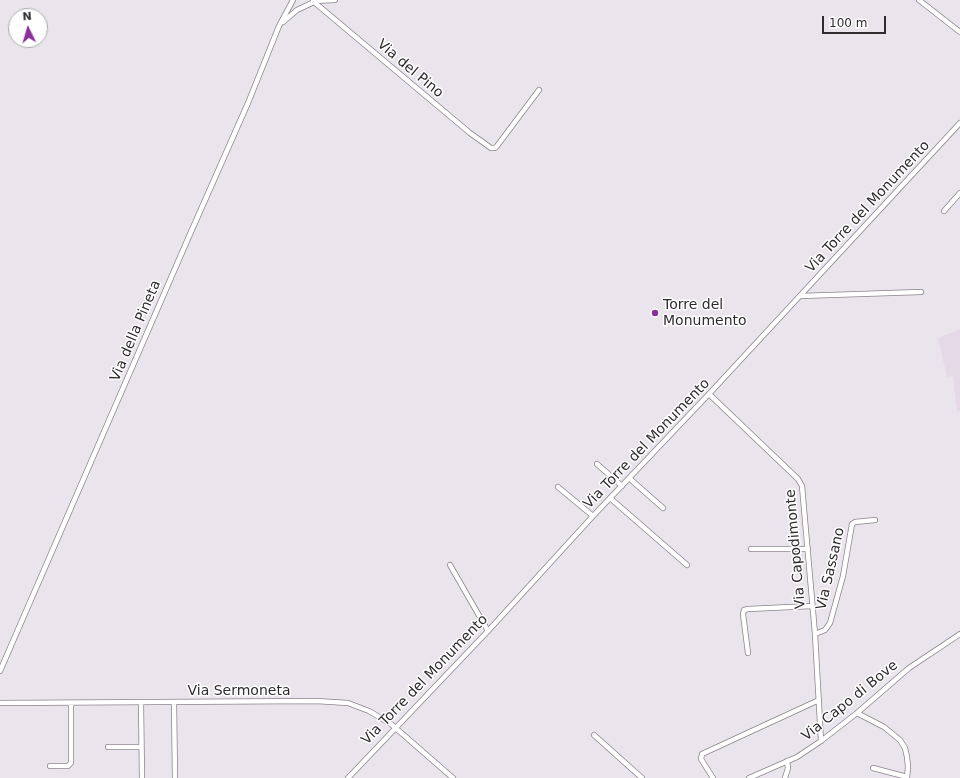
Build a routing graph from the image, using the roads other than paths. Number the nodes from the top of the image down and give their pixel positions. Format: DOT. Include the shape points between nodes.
graph roads {
  1 [pos="293,0"];
  2 [pos="335,0"];
  3 [pos="919,0"];
  4 [pos="312,1"];
  5 [pos="279,26"];
  6 [pos="960,32"];
  7 [pos="539,90"];
  8 [pos="960,123"];
  9 [pos="960,193"];
  10 [pos="944,211"];
  11 [pos="921,292"];
  12 [pos="800,296"];
  13 [pos="709,394"];
  14 [pos="598,464"];
  15 [pos="629,478"];
  16 [pos="622,486"];
  17 [pos="558,487"];
  18 [pos="610,498"];
  19 [pos="663,508"];
  20 [pos="593,516"];
  21 [pos="875,520"];
  22 [pos="751,549"];
  23 [pos="808,549"];
  24 [pos="450,565"];
  25 [pos="687,565"];
  26 [pos="812,606"];
  27 [pos="488,631"];
  28 [pos="815,634"];
  29 [pos="960,634"];
  30 [pos="748,653"];
  31 [pos="0,671"];
  32 [pos="819,700"];
  33 [pos="0,703"];
  34 [pos="71,703"];
  35 [pos="141,703"];
  36 [pos="174,703"];
  37 [pos="857,714"];
  38 [pos="396,728"];
  39 [pos="594,735"];
  40 [pos="821,741"];
  41 [pos="108,747"];
  42 [pos="141,747"];
  43 [pos="787,761"];
  44 [pos="50,766"];
  45 [pos="873,768"];
  46 [pos="142,778"];
  47 [pos="175,778"];
  48 [pos="348,778"];
  49 [pos="453,778"];
  50 [pos="642,778"];
  51 [pos="713,778"];
  52 [pos="749,778"];
  53 [pos="786,778"];
  54 [pos="907,778"];
  1 -- 5 [label="street, Via della Pineta"];
  2 -- 4 [label="street"];
  3 -- 6 [label="street"];
  4 -- 5 [label="street"];
  4 -- 7 [label="street, Via del Pino" via="487,146 495,148"];
  5 -- 31 [label="street, Via della Pineta" via="248,103"];
  8 -- 12 [label="street, Via Torre del Monumento"];
  9 -- 10 [label="street"];
  11 -- 12 [label="street"];
  12 -- 13 [label="street, Via Torre del Monumento"];
  13 -- 15 [label="street, Via Torre del Monumento"];
  13 -- 23 [label="street, Via Capodimonte" via="801,482"];
  14 -- 16 [label="street"];
  15 -- 16 [label="street, Via Torre del Monumento"];
  15 -- 19 [label="street"];
  16 -- 18 [label="street, Via Torre del Monumento"];
  17 -- 20 [label="street"];
  18 -- 20 [label="street, Via Torre del Monumento"];
  18 -- 25 [label="street"];
  20 -- 27 [label="street, Via Torre del Monumento"];
  21 -- 28 [label="street, Via Sassano" via="852,524 842,580 830,623 825,630"];
  22 -- 23 [label="street"];
  23 -- 26 [label="street, Via Capodimonte"];
  24 -- 27 [label="street"];
  26 -- 28 [label="street, Via Capodimonte"];
  26 -- 30 [label="street" via="744,610"];
  27 -- 38 [label="street, Via Torre del Monumento"];
  28 -- 32 [label="street, Via Capodimonte"];
  29 -- 37 [label="street, Via Capo di Bove" via="905,671"];
  32 -- 40 [label="street, Via Capodimonte"];
  32 -- 51 [label="street" via="702,754 701,759"];
  33 -- 34 [label="street, Via Sermoneta"];
  34 -- 35 [label="street, Via Sermoneta"];
  34 -- 44 [label="street" via="71,763 68,766"];
  35 -- 36 [label="street, Via Sermoneta"];
  35 -- 42 [label="street"];
  36 -- 38 [label="street, Via Sermoneta" via="343,702 369,711"];
  36 -- 47 [label="street"];
  37 -- 40 [label="street, Via Capo di Bove"];
  37 -- 54 [label="street" via="887,729 900,740 907,756"];
  38 -- 48 [label="street, Via Torre del Monumento"];
  38 -- 49 [label="street, Via Sermoneta"];
  39 -- 50 [label="street"];
  40 -- 43 [label="street, Via Capo di Bove"];
  41 -- 42 [label="street"];
  42 -- 46 [label="street"];
  43 -- 52 [label="street, Via Capo di Bove"];
  43 -- 53 [label="street"];
  45 -- 54 [label="street"];
}
